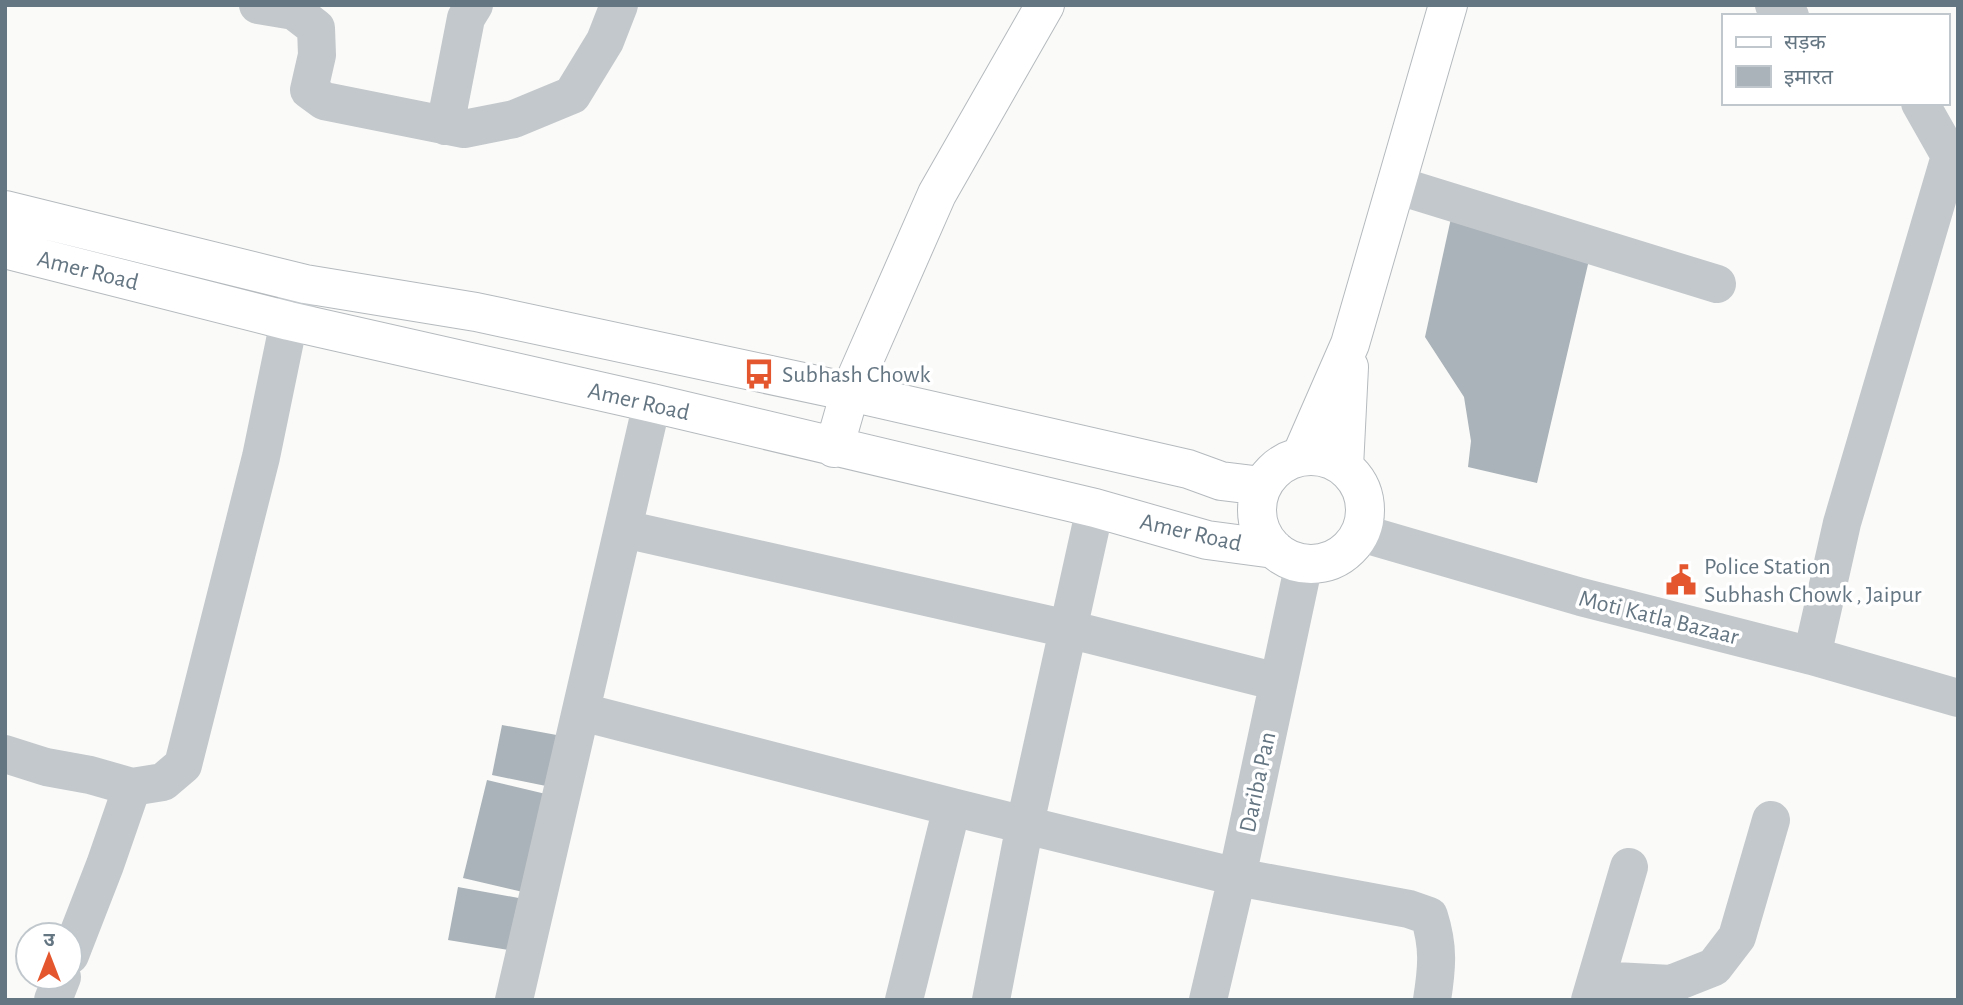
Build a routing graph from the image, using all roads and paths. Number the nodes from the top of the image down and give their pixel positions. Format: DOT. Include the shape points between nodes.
graph roads {
  1 [pos="258,5"];
  2 [pos="474,5"];
  3 [pos="619,5"];
  4 [pos="1045,5"];
  5 [pos="1448,5"];
  6 [pos="1921,105"];
  7 [pos="445,126"];
  8 [pos="1951,172"];
  9 [pos="1396,185"];
  10 [pos="5,210"];
  11 [pos="5,248"];
  12 [pos="304,284"];
  13 [pos="1717,284"];
  14 [pos="289,321"];
  15 [pos="1350,344"];
  16 [pos="850,392"];
  17 [pos="652,403"];
  18 [pos="834,448"];
  19 [pos="1301,456"];
  20 [pos="1344,467"];
  21 [pos="1262,486"];
  22 [pos="1095,508"];
  23 [pos="624,529"];
  24 [pos="1361,533"];
  25 [pos="1289,556"];
  26 [pos="1068,629"];
  27 [pos="1812,656"];
  28 [pos="1278,681"];
  29 [pos="1958,698"];
  30 [pos="582,712"];
  31 [pos="5,754"];
  32 [pos="132,787"];
  33 [pos="952,807"];
  34 [pos="1771,820"];
  35 [pos="1025,824"];
  36 [pos="1629,867"];
  37 [pos="1237,877"];
  38 [pos="83,921"];
  39 [pos="1593,990"];
  40 [pos="514,1000"];
  41 [pos="904,1000"];
  42 [pos="991,1000"];
  43 [pos="1208,1000"];
  44 [pos="1432,1000"];
  1 -- 7 [label="street" via="294,11 316,28 317,55 309,90 324,101"];
  2 -- 7 [label="street" via="466,18"];
  3 -- 7 [label="street" via="605,41 572,95 514,118 464,129"];
  4 -- 16 [label="main road" via="937,194"];
  5 -- 9 [label="main road"];
  6 -- 8 [label="street"];
  8 -- 27 [label="street" via="1842,523"];
  9 -- 13 [label="street"];
  9 -- 15 [label="main road"];
  10 -- 12 [label="main road, Amer Road"];
  11 -- 14 [label="main road, Amer Road"];
  12 -- 14 [label="street"];
  12 -- 16 [label="main road, Amer Road" via="475,312"];
  14 -- 17 [label="main road, Amer Road"];
  14 -- 32 [label="street" via="261,457 183,765 163,782"];
  15 -- 19 [label="main road"];
  15 -- 20 [label="main road"];
  16 -- 18 [label="main road"];
  16 -- 21 [label="main road, Amer Road" via="1188,469 1222,481"];
  17 -- 18 [label="main road, Amer Road"];
  17 -- 23 [label="street"];
  18 -- 22 [label="main road, Amer Road"];
  19 -- 20 [label="main road" via="1335,460"];
  19 -- 21 [label="main road" via="1272,472"];
  20 -- 24 [label="main road" via="1359,483 1365,500"];
  21 -- 25 [label="main road" via="1257,502 1263,536"];
  22 -- 25 [label="main road, Amer Road" via="1207,540"];
  22 -- 26 [label="street"];
  23 -- 26 [label="street"];
  23 -- 30 [label="street"];
  24 -- 25 [label="main road" via="1351,547 1321,563"];
  24 -- 27 [label="street, Moti Katla Bazaar" via="1581,597"];
  25 -- 28 [label="street, Dariba Pan"];
  26 -- 28 [label="street"];
  26 -- 35 [label="street"];
  27 -- 29 [label="street, Moti Katla Bazaar"];
  28 -- 37 [label="street, Dariba Pan"];
  30 -- 33 [label="street"];
  30 -- 40 [label="street"];
  31 -- 32 [label="street"];
  32 -- 38 [label="street"];
  33 -- 35 [label="street"];
  33 -- 41 [label="street"];
  34 -- 39 [label="street" via="1737,937 1714,967 1671,984"];
  35 -- 37 [label="street"];
  35 -- 42 [label="street"];
  36 -- 39 [label="street"];
  37 -- 43 [label="street, Dariba Pan"];
  37 -- 44 [label="street" via="1429,916 1436,937"];
}
